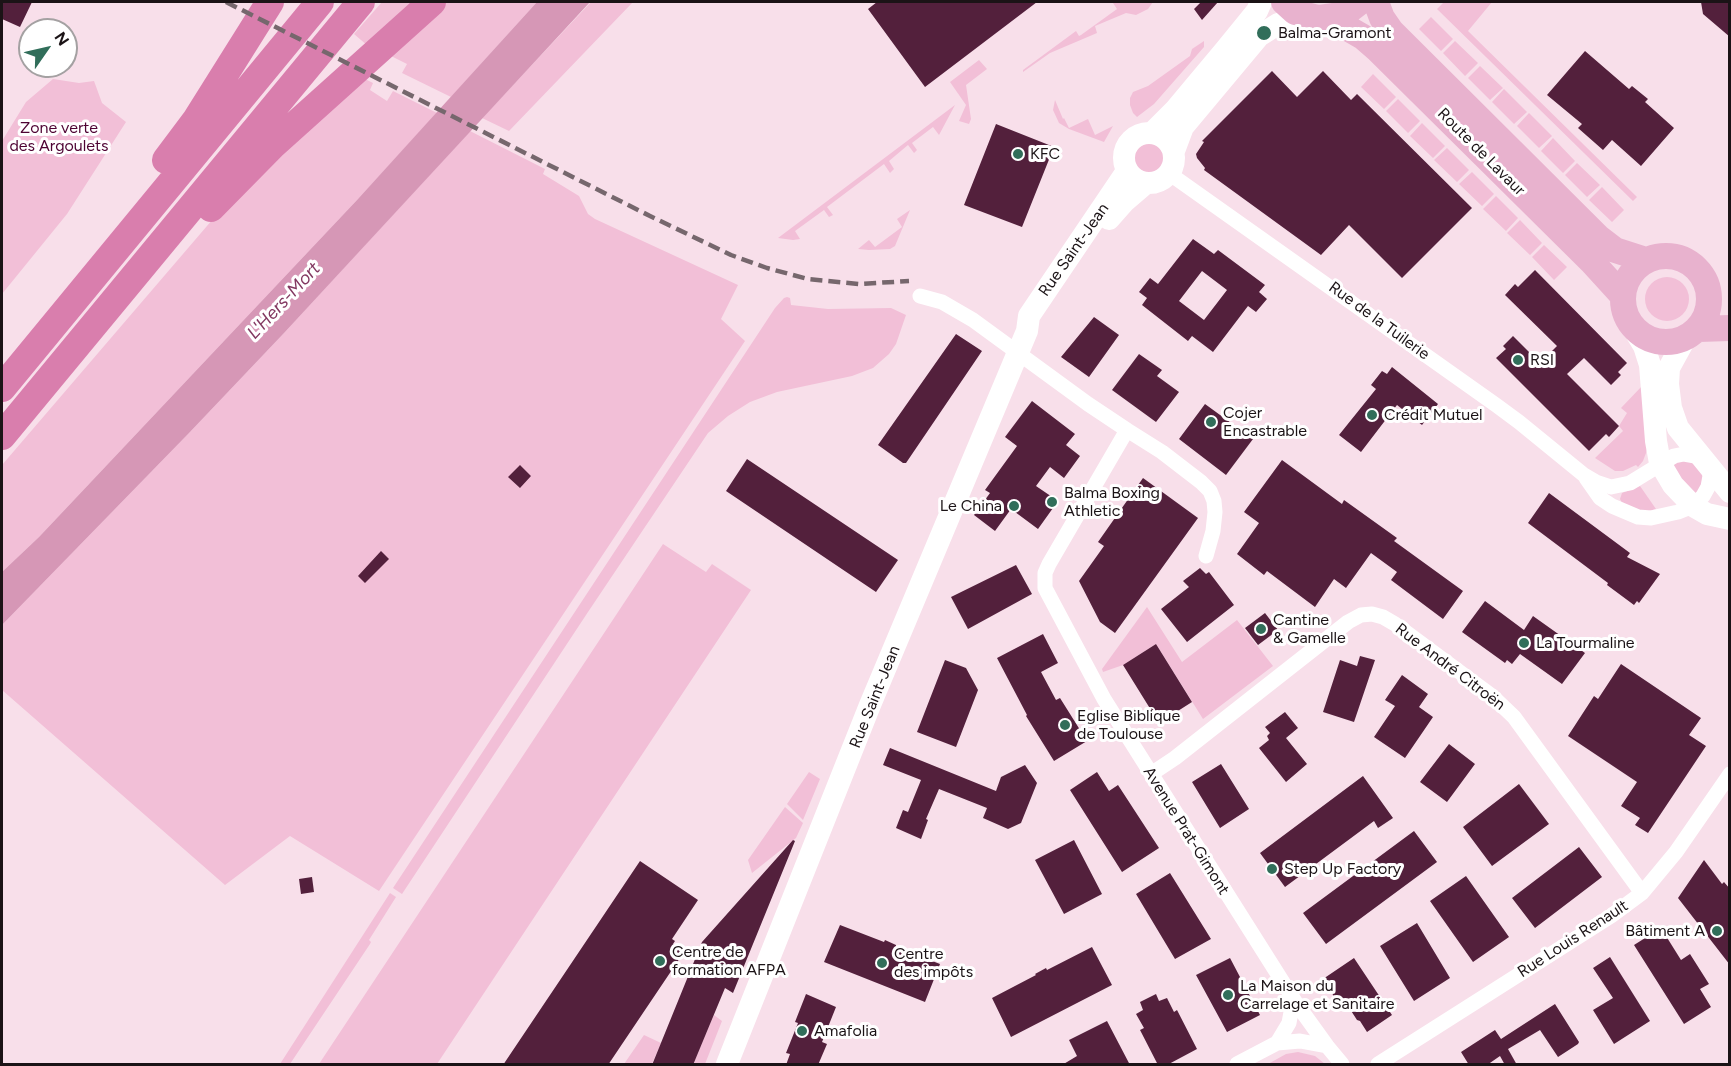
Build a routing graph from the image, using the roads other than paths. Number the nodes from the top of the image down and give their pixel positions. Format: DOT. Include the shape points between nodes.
graph roads {
  1 [pos="270,2"];
  2 [pos="320,2"];
  3 [pos="360,2"];
  4 [pos="432,2"];
  5 [pos="1261,2"];
  6 [pos="1284,2"];
  7 [pos="1360,2"];
  8 [pos="1376,2"];
  9 [pos="1318,17"];
  10 [pos="1152,133"];
  11 [pos="1174,151"];
  12 [pos="1170,174"];
  13 [pos="1136,177"];
  14 [pos="173,227"];
  15 [pos="1646,260"];
  16 [pos="1708,288"];
  17 [pos="920,296"];
  18 [pos="1623,296"];
  19 [pos="1730,302"];
  20 [pos="1629,321"];
  21 [pos="1730,328"];
  22 [pos="1692,333"];
  23 [pos="1018,352"];
  24 [pos="9,379"];
  25 [pos="1127,430"];
  26 [pos="2,436"];
  27 [pos="1660,463"];
  28 [pos="1706,464"];
  29 [pos="1584,476"];
  30 [pos="1730,492"];
  31 [pos="1693,506"];
  32 [pos="1730,519"];
  33 [pos="1206,556"];
  34 [pos="1151,774"];
  35 [pos="1730,774"];
  36 [pos="1642,892"];
  37 [pos="1296,1003"];
  38 [pos="1277,1043"];
  39 [pos="1327,1046"];
  40 [pos="727,1065"];
  41 [pos="1237,1065"];
  42 [pos="1342,1065"];
  43 [pos="1378,1065"];
  1 -- 24 [label="highway" via="196,120 98,246"];
  2 -- 24 [label="highway"];
  3 -- 14 [label="highway"];
  4 -- 14 [label="highway" via="274,144 198,222"];
  5 -- 10 [label="street" via="1226,50"];
  6 -- 9 [label="main road, Route de Lavaur" via="1295,12"];
  7 -- 9 [label="main road" via="1347,12"];
  8 -- 15 [label="main road, Route de Lavaur" via="1391,31 1598,237 1616,250"];
  9 -- 11 [label="street" via="1278,24 1259,36 1183,127"];
  9 -- 18 [label="main road, Route de Lavaur" via="1363,37 1378,50"];
  10 -- 11 [label="street" via="1166,139"];
  10 -- 13 [label="street" via="1137,136 1124,153 1124,162"];
  11 -- 12 [label="street"];
  12 -- 13 [label="street" via="1159,182"];
  12 -- 29 [label="street, Rue de la Tuilerie" via="1520,422"];
  13 -- 23 [label="street, Rue Saint-Jean" via="1124,202 1038,322 1027,331"];
  14 -- 26 [label="highway"];
  15 -- 16 [label="main road" via="1665,255 1684,259 1700,271"];
  15 -- 18 [label="main road" via="1630,275"];
  16 -- 19 [label="main road"];
  16 -- 22 [label="main road" via="1708,310"];
  17 -- 23 [label="street" via="956,309"];
  18 -- 20 [label="main road"];
  20 -- 22 [label="main road" via="1639,333 1653,340 1674,342"];
  20 -- 27 [label="street" via="1650,365"];
  21 -- 22 [label="main road"];
  22 -- 28 [label="street" via="1669,368 1669,396 1678,428"];
  23 -- 25 [label="street"];
  23 -- 40 [label="street, Rue Saint-Jean" via="870,705"];
  25 -- 33 [label="street" via="1210,491 1215,512"];
  25 -- 34 [label="street, Avenue Prat-Gimont" via="1049,564 1044,580 1049,598 1088,672"];
  27 -- 28 [label="street, Rue de la Tuilerie" via="1684,454"];
  27 -- 29 [label="street, Rue de la Tuilerie" via="1630,483 1611,487"];
  27 -- 31 [label="street" via="1673,485"];
  28 -- 30 [label="street"];
  28 -- 31 [label="street" via="1708,487"];
  29 -- 31 [label="street, Rue de la Tuilerie" via="1600,498 1638,517 1651,518"];
  31 -- 32 [label="street"];
  34 -- 36 [label="street, Rue André Citroën" via="1348,622 1372,614 1395,624 1514,717"];
  34 -- 37 [label="street, Avenue Prat-Gimont"];
  35 -- 36 [label="street, Rue Louis Renault" via="1676,852"];
  36 -- 43 [label="street, Rue Louis Renault" via="1585,933"];
  37 -- 38 [label="street"];
  37 -- 39 [label="street, Avenue Prat-Gimont"];
  38 -- 39 [label="street" via="1300,1041"];
  38 -- 41 [label="street"];
  39 -- 42 [label="street, Avenue Prat-Gimont"];
}
